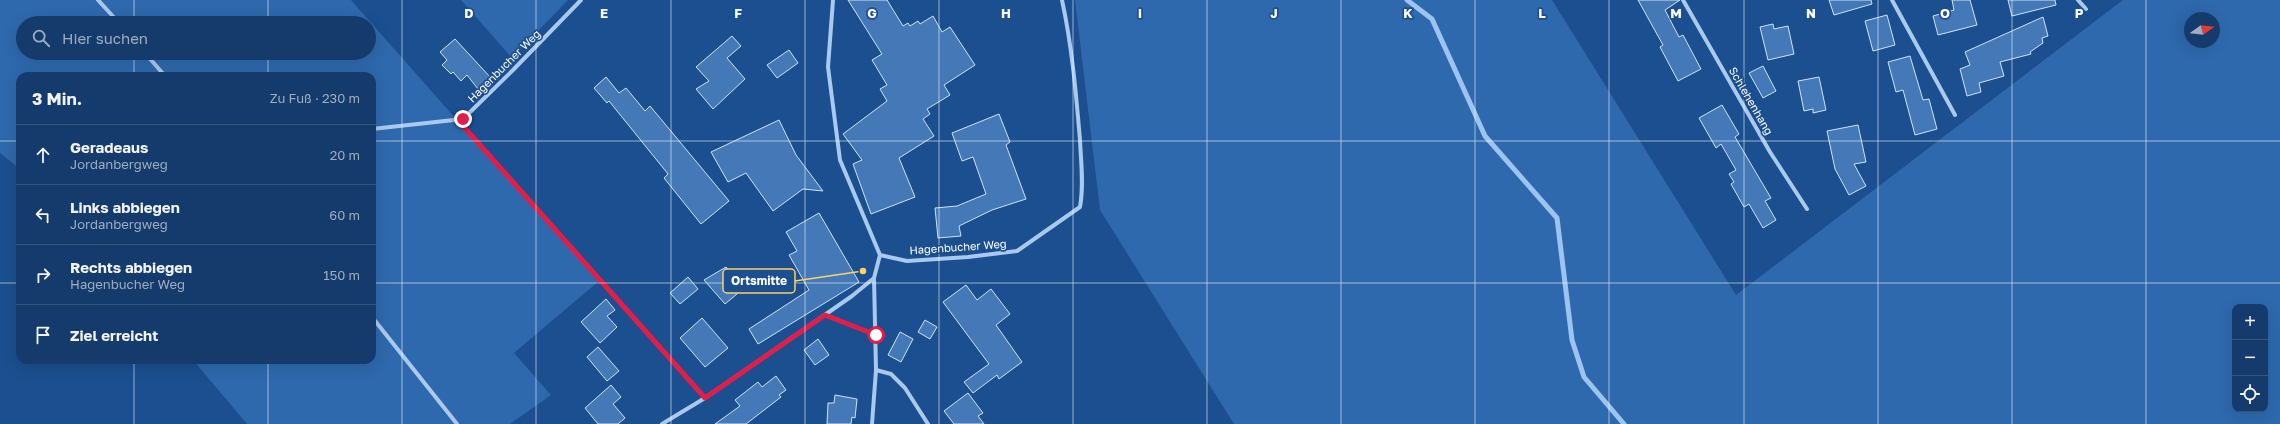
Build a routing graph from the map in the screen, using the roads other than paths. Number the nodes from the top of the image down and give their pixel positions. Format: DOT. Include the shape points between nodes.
graph roads {
  1 [pos="98,0"];
  2 [pos="581,0"];
  3 [pos="832,0"];
  4 [pos="1062,0"];
  5 [pos="1683,0"];
  6 [pos="1892,0"];
  7 [pos="2078,0"];
  8 [pos="2086,9"];
  9 [pos="113,16"];
  10 [pos="151,60"];
  11 [pos="162,72"];
  12 [pos="1955,114"];
  13 [pos="463,119"];
  14 [pos="376,129"];
  15 [pos="1807,209"];
  16 [pos="880,255"];
  17 [pos="874,278"];
  18 [pos="825,315"];
  19 [pos="376,322"];
  20 [pos="876,335"];
  21 [pos="876,370"];
  22 [pos="705,398"];
  23 [pos="457,424"];
  24 [pos="662,424"];
  25 [pos="872,424"];
  26 [pos="928,424"];
  1 -- 9 [label="street"];
  2 -- 13 [label="street, Hagenbucher Weg"];
  3 -- 16 [label="street" via="828,67 839,154"];
  4 -- 16 [label="street, Hagenbucher Weg" via="1070,38 1078,114 1083,191 1080,207 1017,251 907,260"];
  5 -- 15 [label="street, Schlehenhang" via="1770,152"];
  6 -- 12 [label="street"];
  7 -- 8 [label="street"];
  10 -- 11 [label="street"];
  13 -- 14 [label="street"];
  13 -- 22 [label="street" via="463,126"];
  16 -- 17 [label="street"];
  17 -- 18 [label="street"];
  17 -- 20 [label="street"];
  18 -- 20 [label="street"];
  18 -- 22 [label="street"];
  19 -- 23 [label="street"];
  20 -- 21 [label="street"];
  21 -- 25 [label="street"];
  21 -- 26 [label="street" via="891,374 900,383"];
  22 -- 24 [label="street"];
}
